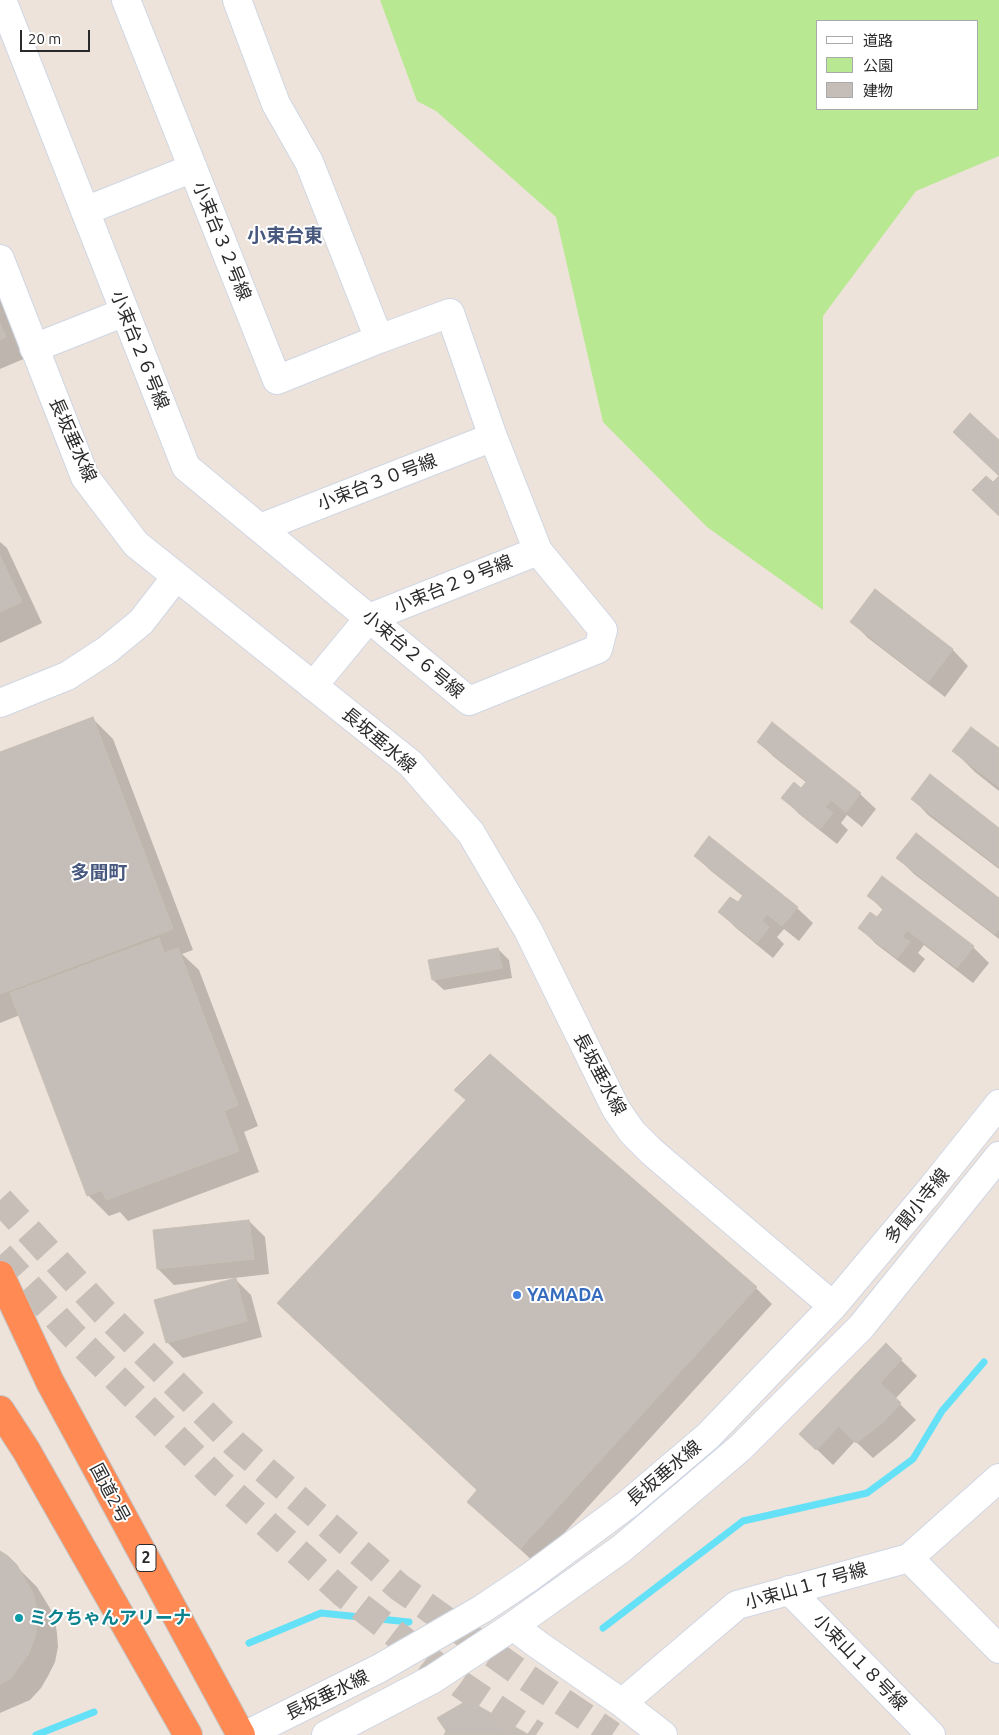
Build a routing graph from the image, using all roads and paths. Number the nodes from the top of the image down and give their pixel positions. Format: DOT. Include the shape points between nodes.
graph roads {
  1 [pos="126,0"];
  2 [pos="237,0"];
  3 [pos="3,2"];
  4 [pos="193,168"];
  5 [pos="85,211"];
  6 [pos="0,259"];
  7 [pos="125,312"];
  8 [pos="378,339"];
  9 [pos="34,348"];
  10 [pos="494,437"];
  11 [pos="260,528"];
  12 [pos="538,551"];
  13 [pos="176,577"];
  14 [pos="369,618"];
  15 [pos="313,686"];
  16 [pos="0,703"];
  17 [pos="999,1104"];
  18 [pos="999,1156"];
  19 [pos="0,1275"];
  20 [pos="0,1303"];
  21 [pos="833,1306"];
  22 [pos="861,1327"];
  23 [pos="50,1382"];
  24 [pos="0,1401"];
  25 [pos="0,1410"];
  26 [pos="26,1450"];
  27 [pos="998,1481"];
  28 [pos="909,1558"];
  29 [pos="789,1590"];
  30 [pos="513,1626"];
  31 [pos="999,1649"];
  32 [pos="622,1703"];
  33 [pos="188,1735"];
  34 [pos="241,1735"];
  35 [pos="246,1735"];
  36 [pos="326,1735"];
  37 [pos="663,1735"];
  38 [pos="931,1735"];
  1 -- 4 [label="street, 小束台３２号線"];
  2 -- 8 [label="street" via="276,104 309,162"];
  3 -- 5 [label="street, 小束台２６号線"];
  4 -- 5 [label="street"];
  4 -- 8 [label="street, 小束台３２号線" via="277,380"];
  5 -- 7 [label="street, 小束台２６号線"];
  6 -- 9 [label="street, 長坂垂水線"];
  7 -- 9 [label="street"];
  7 -- 11 [label="street, 小束台２６号線" via="186,467"];
  8 -- 10 [label="street, 小束台２６号線" via="450,313"];
  9 -- 13 [label="street, 長坂垂水線" via="84,477 136,544"];
  10 -- 11 [label="street, 小束台３０号線"];
  10 -- 12 [label="street, 小束台２６号線"];
  11 -- 14 [label="street, 小束台２６号線"];
  12 -- 14 [label="street, 小束台２９号線"];
  12 -- 14 [label="street, 小束台２６号線" via="603,630 598,649 468,701"];
  13 -- 15 [label="street, 長坂垂水線"];
  13 -- 16 [label="street" via="140,622 107,650 67,676"];
  14 -- 15 [label="street"];
  15 -- 21 [label="street, 長坂垂水線" via="411,764 471,833 528,930 616,1109 632,1132"];
  17 -- 21 [label="street, 多聞小寺線"];
  18 -- 22 [label="street, 多聞小寺線"];
  19 -- 23 [label="highway, 国道2号 / 2"];
  20 -- 23 [label="highway"];
  21 -- 35 [label="street, 長坂垂水線" via="708,1436 628,1504 530,1577 380,1668"];
  22 -- 30 [label="street, 長坂垂水線" via="732,1454 621,1549"];
  23 -- 34 [label="highway, 国道2号 / 2"];
  24 -- 26 [label="highway"];
  25 -- 26 [label="highway"];
  26 -- 33 [label="highway"];
  27 -- 28 [label="street, 小束山１７号線"];
  28 -- 29 [label="street, 小束山１７号線"];
  28 -- 31 [label="street"];
  29 -- 32 [label="street, 小束山１７号線" via="737,1605"];
  29 -- 38 [label="street, 小束山１８号線"];
  30 -- 32 [label="street"];
  30 -- 36 [label="street, 長坂垂水線" via="433,1679"];
  32 -- 37 [label="street"];
}
